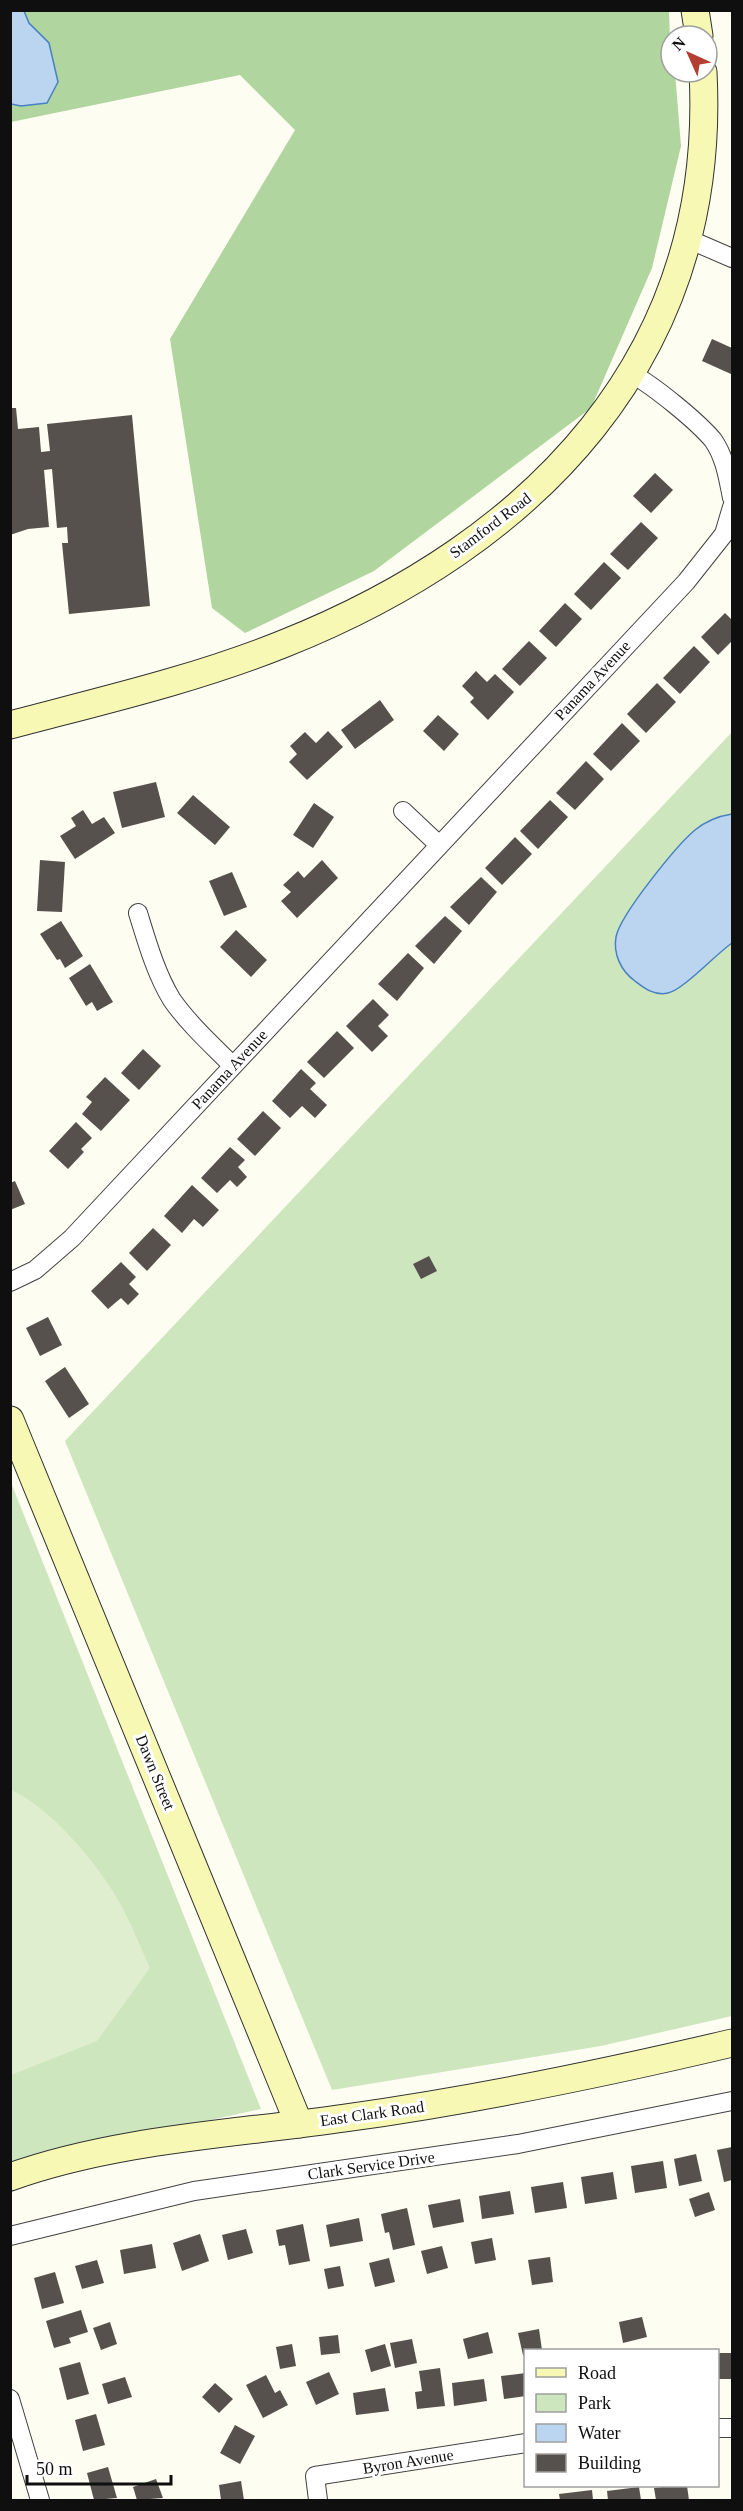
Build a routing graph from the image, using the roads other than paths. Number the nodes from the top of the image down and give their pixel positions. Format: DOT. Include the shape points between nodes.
graph roads {
  1 [pos="703,84"];
  2 [pos="688,239"];
  3 [pos="732,258"];
  4 [pos="632,374"];
  5 [pos="729,463"];
  6 [pos="732,498"];
  7 [pos="732,507"];
  8 [pos="10,725"];
  9 [pos="403,811"];
  10 [pos="439,845"];
  11 [pos="138,914"];
  12 [pos="232,1065"];
  13 [pos="10,1282"];
  14 [pos="10,1420"];
  15 [pos="732,2043"];
  16 [pos="732,2102"];
  17 [pos="299,2124"];
  18 [pos="10,2176"];
  19 [pos="10,2236"];
  20 [pos="10,2399"];
  21 [pos="524,2443"];
  22 [pos="40,2500"];
  23 [pos="318,2500"];
  1 -- 2 [label="street, Stamford Road" via="698,191"];
  2 -- 3 [label="street"];
  2 -- 4 [label="street, Stamford Road" via="670,297"];
  4 -- 5 [label="street" via="650,384 713,440"];
  4 -- 8 [label="street, Stamford Road" via="594,429 521,504 379,600 272,648 201,672"];
  5 -- 6 [label="street"];
  7 -- 10 [label="street, Panama Avenue" via="724,534 686,582"];
  9 -- 10 [label="street"];
  10 -- 12 [label="street, Panama Avenue"];
  11 -- 12 [label="street" via="171,998"];
  12 -- 13 [label="street, Panama Avenue" via="72,1238 35,1270"];
  14 -- 17 [label="street, Dawn Street"];
  15 -- 17 [label="street, East Clark Road" via="483,2096"];
  16 -- 19 [label="street, Clark Service Drive" via="518,2144 194,2191"];
  17 -- 18 [label="street, East Clark Road" via="174,2140"];
  20 -- 22 [label="street"];
  21 -- 23 [label="street, Byron Avenue" via="315,2476"];
}
